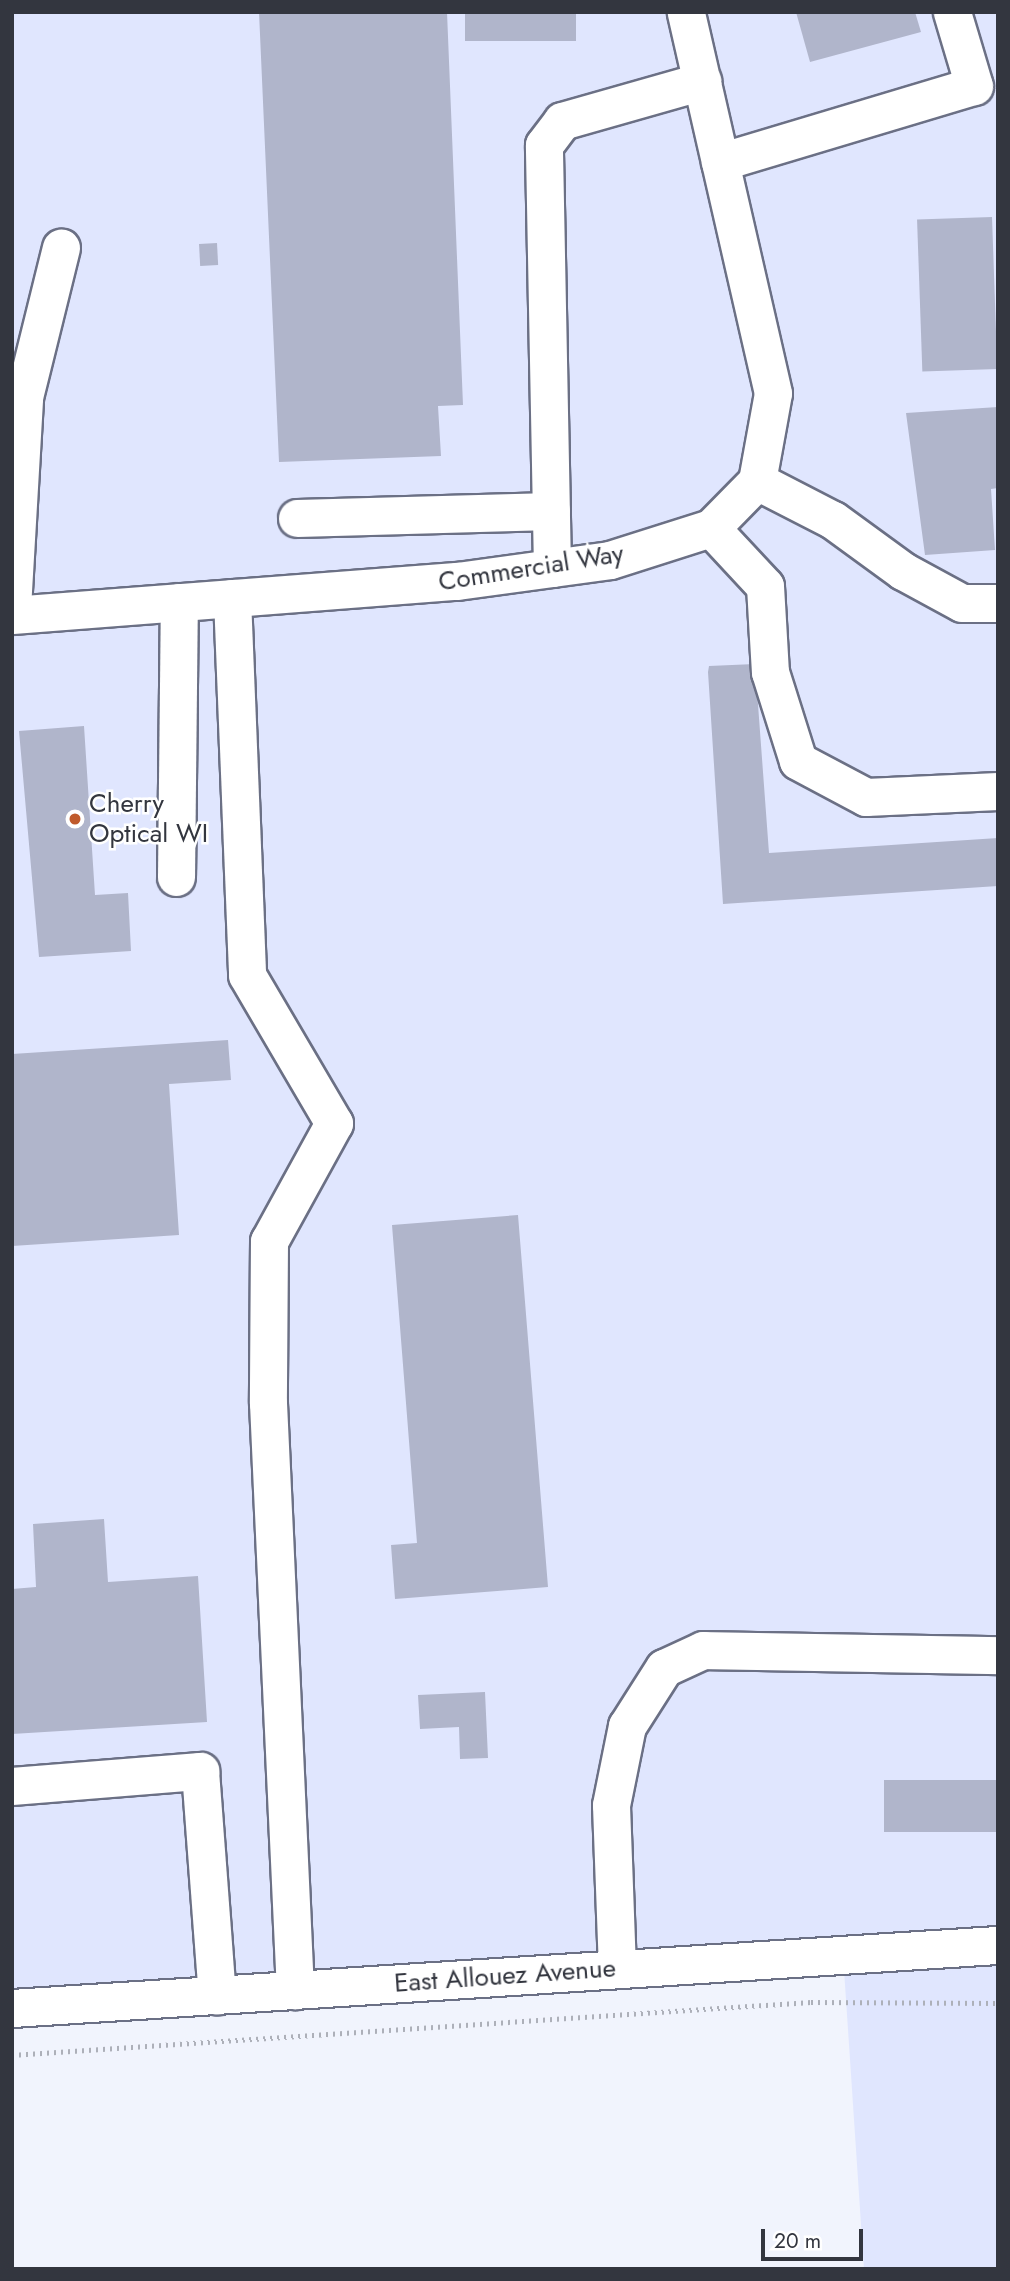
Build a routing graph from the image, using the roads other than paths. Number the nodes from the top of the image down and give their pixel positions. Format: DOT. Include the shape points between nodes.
graph roads {
  1 [pos="686,12"];
  2 [pos="952,12"];
  3 [pos="702,81"];
  4 [pos="720,162"];
  5 [pos="61,248"];
  6 [pos="757,481"];
  7 [pos="551,510"];
  8 [pos="297,519"];
  9 [pos="711,528"];
  10 [pos="552,568"];
  11 [pos="232,598"];
  12 [pos="179,602"];
  13 [pos="998,603"];
  14 [pos="12,608"];
  15 [pos="12,615"];
  16 [pos="998,792"];
  17 [pos="176,877"];
  18 [pos="998,1656"];
  19 [pos="12,1786"];
  20 [pos="998,1945"];
  21 [pos="617,1969"];
  22 [pos="295,1990"];
  23 [pos="217,1995"];
  24 [pos="12,2008"];
  1 -- 3 [label="street"];
  2 -- 4 [label="street" via="974,86"];
  3 -- 4 [label="street"];
  3 -- 7 [label="street" via="562,121 544,145"];
  4 -- 6 [label="street" via="773,393"];
  5 -- 14 [label="street" via="24,397"];
  6 -- 9 [label="street, Commercial Way"];
  6 -- 13 [label="street" via="833,520 903,571 962,603"];
  7 -- 8 [label="street"];
  7 -- 10 [label="street"];
  9 -- 10 [label="street, Commercial Way" via="610,560"];
  9 -- 16 [label="street" via="765,586 770,672 799,761 866,797"];
  10 -- 11 [label="street, Commercial Way"];
  11 -- 12 [label="street, Commercial Way"];
  11 -- 22 [label="street" via="247,975 334,1123 270,1241 268,1403"];
  12 -- 15 [label="street, Commercial Way"];
  12 -- 17 [label="street"];
  18 -- 21 [label="street" via="716,1649 664,1668 626,1726 611,1805"];
  19 -- 23 [label="street" via="200,1771"];
  20 -- 21 [label="street, East Allouez Avenue"];
  21 -- 22 [label="street, East Allouez Avenue"];
  22 -- 23 [label="street, East Allouez Avenue"];
  23 -- 24 [label="street, East Allouez Avenue"];
}
